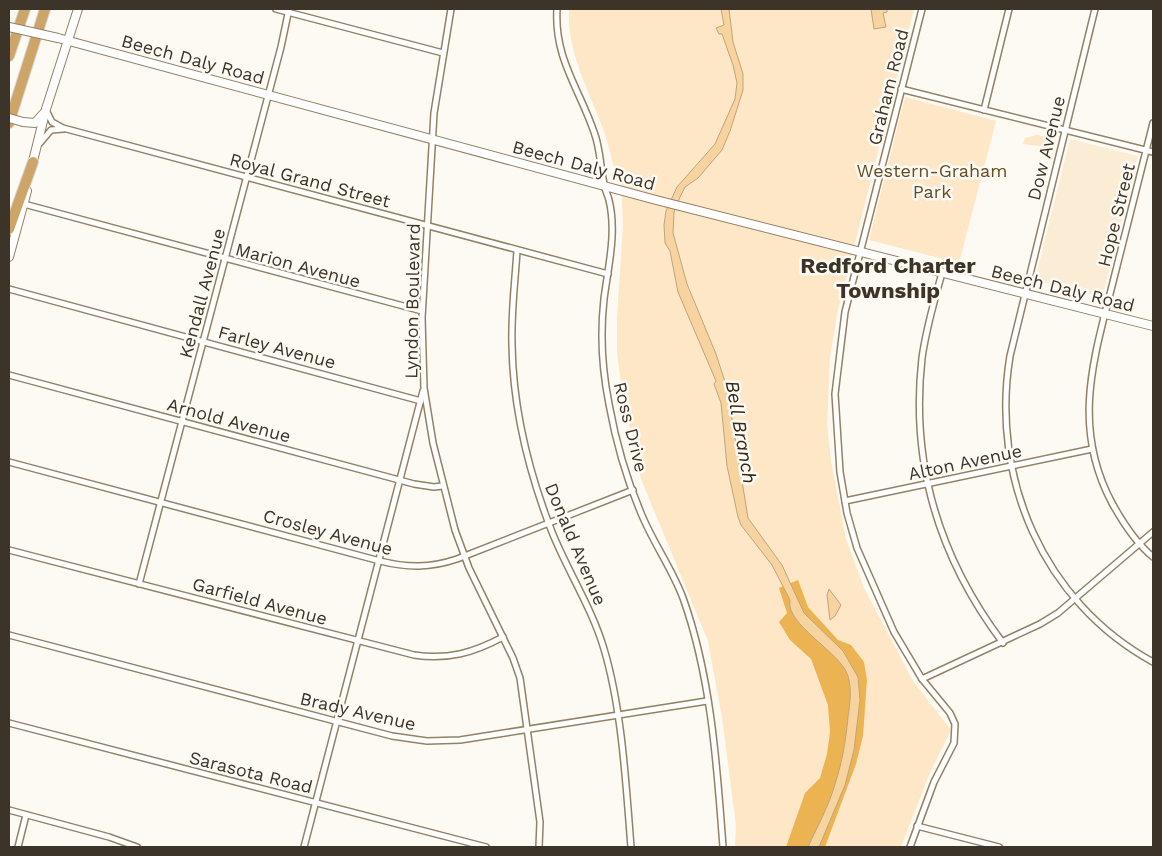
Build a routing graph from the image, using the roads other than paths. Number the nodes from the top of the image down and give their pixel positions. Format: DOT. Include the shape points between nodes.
graph roads {
  1 [pos="25,9"];
  2 [pos="45,9"];
  3 [pos="78,9"];
  4 [pos="276,9"];
  5 [pos="451,9"];
  6 [pos="557,9"];
  7 [pos="922,9"];
  8 [pos="1009,9"];
  9 [pos="1095,9"];
  10 [pos="289,10"];
  11 [pos="9,27"];
  12 [pos="62,39"];
  13 [pos="443,53"];
  14 [pos="9,56"];
  15 [pos="901,89"];
  16 [pos="268,95"];
  17 [pos="46,109"];
  18 [pos="984,110"];
  19 [pos="9,118"];
  20 [pos="9,123"];
  21 [pos="1153,123"];
  22 [pos="63,128"];
  23 [pos="1064,130"];
  24 [pos="433,139"];
  25 [pos="37,148"];
  26 [pos="1146,150"];
  27 [pos="1153,152"];
  28 [pos="33,162"];
  29 [pos="247,178"];
  30 [pos="604,186"];
  31 [pos="24,204"];
  32 [pos="426,226"];
  33 [pos="9,229"];
  34 [pos="517,251"];
  35 [pos="860,252"];
  36 [pos="9,257"];
  37 [pos="225,260"];
  38 [pos="942,273"];
  39 [pos="608,274"];
  40 [pos="9,289"];
  41 [pos="1024,294"];
  42 [pos="422,311"];
  43 [pos="1105,314"];
  44 [pos="1153,326"];
  45 [pos="204,341"];
  46 [pos="9,375"];
  47 [pos="424,388"];
  48 [pos="421,401"];
  49 [pos="182,421"];
  50 [pos="1092,449"];
  51 [pos="9,462"];
  52 [pos="1011,466"];
  53 [pos="400,480"];
  54 [pos="928,483"];
  55 [pos="442,486"];
  56 [pos="633,490"];
  57 [pos="845,501"];
  58 [pos="161,502"];
  59 [pos="549,522"];
  60 [pos="1153,532"];
  61 [pos="1139,543"];
  62 [pos="9,550"];
  63 [pos="464,556"];
  64 [pos="1153,558"];
  65 [pos="380,561"];
  66 [pos="139,584"];
  67 [pos="1075,598"];
  68 [pos="9,635"];
  69 [pos="502,637"];
  70 [pos="358,641"];
  71 [pos="1003,643"];
  72 [pos="1153,662"];
  73 [pos="922,679"];
  74 [pos="707,701"];
  75 [pos="616,714"];
  76 [pos="337,722"];
  77 [pos="9,723"];
  78 [pos="528,729"];
  79 [pos="316,802"];
  80 [pos="9,810"];
  81 [pos="26,815"];
  82 [pos="917,826"];
  83 [pos="18,847"];
  84 [pos="137,847"];
  85 [pos="304,847"];
  86 [pos="486,847"];
  87 [pos="538,847"];
  88 [pos="631,847"];
  89 [pos="723,847"];
  90 [pos="910,847"];
  91 [pos="999,847"];
  1 -- 14 [label="highway"];
  2 -- 20 [label="highway"];
  3 -- 12 [label="main road"];
  4 -- 10 [label="street"];
  5 -- 13 [label="street, Lyndon Boulevard"];
  6 -- 30 [label="street, Ross Drive" via="560,52 600,150"];
  7 -- 15 [label="street, Graham Road"];
  8 -- 18 [label="street"];
  9 -- 23 [label="street, Dow Avenue"];
  10 -- 13 [label="street"];
  10 -- 16 [label="street, Kendall Avenue"];
  11 -- 12 [label="main road, Beech Daly Road, bridge"];
  12 -- 16 [label="main road, Beech Daly Road"];
  12 -- 17 [label="main road"];
  13 -- 24 [label="street, Lyndon Boulevard"];
  15 -- 18 [label="street"];
  15 -- 35 [label="street, Graham Road"];
  16 -- 24 [label="main road, Beech Daly Road"];
  16 -- 29 [label="street, Kendall Avenue"];
  17 -- 19 [label="main road, bridge" via="38,122"];
  17 -- 22 [label="street" via="52,122"];
  17 -- 25 [label="main road"];
  18 -- 23 [label="street"];
  21 -- 26 [label="street, Hope Street"];
  22 -- 25 [label="street" via="51,130"];
  22 -- 29 [label="street, Royal Grand Street"];
  23 -- 26 [label="street"];
  23 -- 41 [label="street, Dow Avenue"];
  24 -- 30 [label="main road, Beech Daly Road"];
  24 -- 32 [label="street, Lyndon Boulevard"];
  25 -- 28 [label="main road"];
  26 -- 27 [label="street"];
  26 -- 43 [label="street, Hope Street"];
  28 -- 31 [label="main road"];
  28 -- 33 [label="highway"];
  29 -- 32 [label="street, Royal Grand Street"];
  29 -- 37 [label="street, Kendall Avenue"];
  30 -- 35 [label="main road, Beech Daly Road"];
  30 -- 39 [label="street, Ross Drive" via="609,200 612,236"];
  31 -- 36 [label="main road"];
  31 -- 37 [label="street, Marion Avenue"];
  32 -- 34 [label="street, Royal Grand Street"];
  32 -- 42 [label="street, Lyndon Boulevard"];
  34 -- 39 [label="street, Royal Grand Street"];
  34 -- 59 [label="street, Donald Avenue" via="512,308 514,380 531,472"];
  35 -- 38 [label="main road, Beech Daly Road"];
  35 -- 57 [label="street, Graham Road" via="842,328 835,388 836,438"];
  37 -- 42 [label="street, Marion Avenue"];
  37 -- 45 [label="street, Kendall Avenue"];
  38 -- 41 [label="main road, Beech Daly Road"];
  38 -- 54 [label="street" via="925,343 919,395 920,434"];
  39 -- 56 [label="street, Ross Drive" via="602,333 604,367 614,429"];
  40 -- 45 [label="street, Farley Avenue"];
  41 -- 43 [label="main road, Beech Daly Road"];
  41 -- 52 [label="street, Dow Avenue" via="1005,392 1005,428"];
  42 -- 47 [label="street, Lyndon Boulevard"];
  43 -- 44 [label="main road, Beech Daly Road"];
  43 -- 50 [label="street, Hope Street" via="1089,391"];
  45 -- 48 [label="street, Farley Avenue"];
  45 -- 49 [label="street, Kendall Avenue"];
  46 -- 49 [label="street, Arnold Avenue"];
  47 -- 48 [label="street"];
  47 -- 55 [label="street, Lyndon Boulevard"];
  48 -- 53 [label="street"];
  49 -- 53 [label="street, Arnold Avenue"];
  49 -- 58 [label="street, Kendall Avenue"];
  50 -- 52 [label="street, Alton Avenue"];
  50 -- 61 [label="street, Hope Street" via="1109,498"];
  51 -- 58 [label="street, Crosley Avenue"];
  52 -- 54 [label="street, Alton Avenue"];
  52 -- 67 [label="street, Dow Avenue" via="1020,501 1035,536 1055,573"];
  53 -- 55 [label="street, Arnold Avenue" via="422,486"];
  53 -- 65 [label="street"];
  54 -- 57 [label="street, Alton Avenue"];
  54 -- 71 [label="street" via="949,554 977,606"];
  55 -- 63 [label="street, Lyndon Boulevard"];
  56 -- 59 [label="street, Crosley Avenue"];
  56 -- 74 [label="street, Ross Drive" via="683,598 696,642"];
  57 -- 73 [label="street, Graham Road" via="857,548 883,612"];
  58 -- 65 [label="street, Crosley Avenue"];
  58 -- 66 [label="street, Kendall Avenue"];
  59 -- 63 [label="street, Crosley Avenue"];
  59 -- 75 [label="street, Donald Avenue" via="600,636"];
  60 -- 61 [label="street"];
  61 -- 64 [label="street, Hope Street"];
  61 -- 67 [label="street"];
  62 -- 66 [label="street, Garfield Avenue"];
  63 -- 65 [label="street, Crosley Avenue" via="425,567"];
  63 -- 69 [label="street, Lyndon Boulevard"];
  65 -- 70 [label="street"];
  66 -- 70 [label="street, Garfield Avenue"];
  67 -- 71 [label="street" via="1040,624"];
  67 -- 72 [label="street, Dow Avenue" via="1106,630"];
  68 -- 76 [label="street, Brady Avenue"];
  69 -- 70 [label="street, Garfield Avenue" via="469,653 442,657"];
  69 -- 78 [label="street, Lyndon Boulevard" via="520,678"];
  70 -- 76 [label="street"];
  71 -- 73 [label="street"];
  73 -- 82 [label="street, Graham Road" via="950,713 956,731 954,743"];
  74 -- 75 [label="street, Brady Avenue"];
  74 -- 89 [label="street, Ross Drive"];
  75 -- 78 [label="street, Brady Avenue"];
  75 -- 88 [label="street, Donald Avenue"];
  76 -- 78 [label="street, Brady Avenue" via="427,741 460,740"];
  76 -- 79 [label="street"];
  77 -- 79 [label="street, Sarasota Road"];
  78 -- 87 [label="street, Lyndon Boulevard" via="540,822"];
  79 -- 85 [label="street"];
  79 -- 86 [label="street, Sarasota Road"];
  80 -- 81 [label="street"];
  81 -- 83 [label="street"];
  81 -- 84 [label="street"];
  82 -- 90 [label="street, Graham Road"];
  82 -- 91 [label="street"];
}
